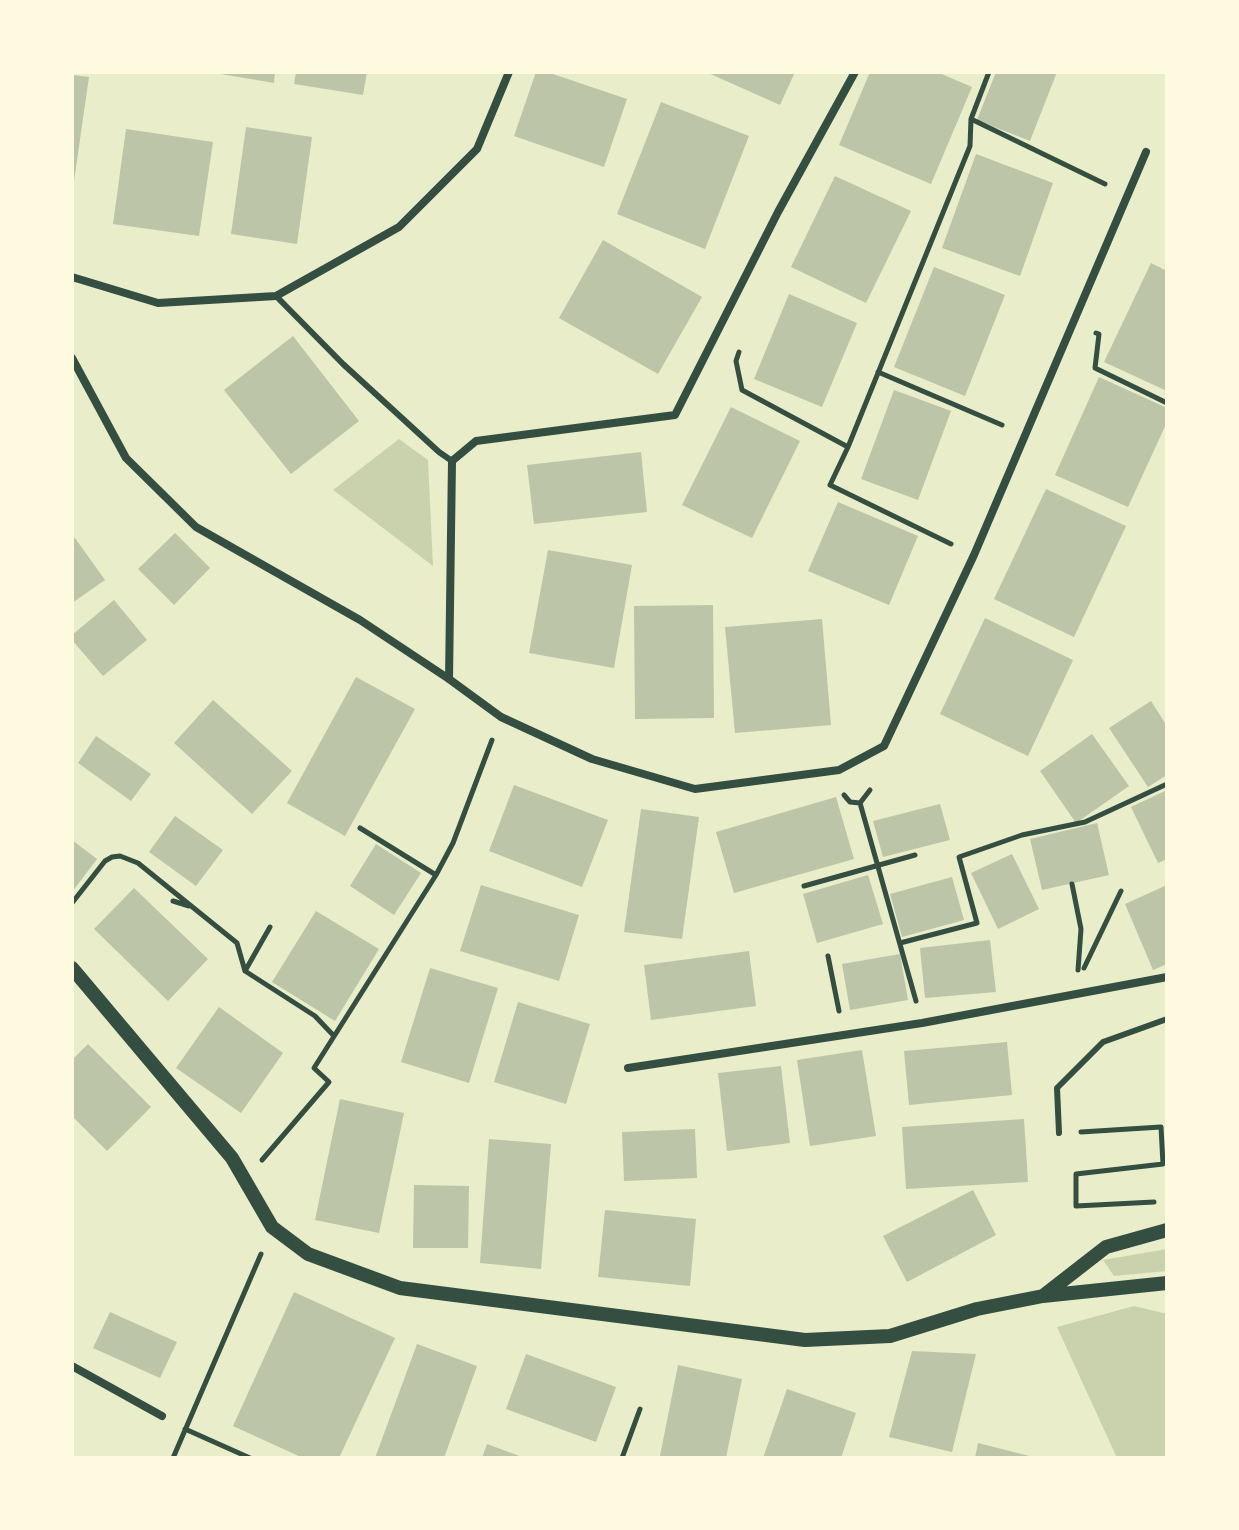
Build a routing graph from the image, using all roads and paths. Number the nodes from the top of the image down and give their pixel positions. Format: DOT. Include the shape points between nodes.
graph roads {
  1 [pos="509,72"];
  2 [pos="855,72"];
  3 [pos="989,72"];
  4 [pos="971,119"];
  5 [pos="1146,152"];
  6 [pos="1128,195"];
  7 [pos="72,277"];
  8 [pos="276,296"];
  9 [pos="1099,334"];
  10 [pos="72,358"];
  11 [pos="736,361"];
  12 [pos="878,372"];
  13 [pos="1167,403"];
  14 [pos="1025,435"];
  15 [pos="848,447"];
  16 [pos="452,461"];
  17 [pos="926,531"];
  18 [pos="449,679"];
  19 [pos="501,717"];
  20 [pos="839,770"];
  21 [pos="1167,784"];
  22 [pos="870,790"];
  23 [pos="860,803"];
  24 [pos="360,828"];
  25 [pos="915,855"];
  26 [pos="879,864"];
  27 [pos="436,875"];
  28 [pos="1072,884"];
  29 [pos="804,886"];
  30 [pos="1121,891"];
  31 [pos="173,901"];
  32 [pos="72,903"];
  33 [pos="194,908"];
  34 [pos="270,927"];
  35 [pos="900,943"];
  36 [pos="828,956"];
  37 [pos="1079,967"];
  38 [pos="72,968"];
  39 [pos="245,971"];
  40 [pos="1167,977"];
  41 [pos="1072,995"];
  42 [pos="1167,1019"];
  43 [pos="922,1023"];
  44 [pos="843,1035"];
  45 [pos="334,1036"];
  46 [pos="628,1068"];
  47 [pos="1059,1133"];
  48 [pos="232,1158"];
  49 [pos="1151,1202"];
  50 [pos="272,1227"];
  51 [pos="1167,1230"];
  52 [pos="1167,1283"];
  53 [pos="1043,1296"];
  54 [pos="72,1366"];
  55 [pos="640,1409"];
  56 [pos="162,1416"];
  57 [pos="186,1430"];
  58 [pos="173,1458"];
  59 [pos="250,1458"];
  60 [pos="622,1458"];
  1 -- 8 [label="street" via="477,149 399,227"];
  2 -- 16 [label="street" via="675,415 476,441"];
  3 -- 4 [label="path"];
  4 -- 6 [label="path"];
  4 -- 12 [label="path" via="970,146"];
  5 -- 6 [label="street"];
  6 -- 14 [label="street"];
  7 -- 8 [label="street" via="158,303"];
  8 -- 16 [label="lane"];
  9 -- 13 [label="path" via="1095,368"];
  10 -- 18 [label="street" via="126,458 196,527 360,620"];
  11 -- 15 [label="path" via="742,390"];
  12 -- 14 [label="path"];
  12 -- 15 [label="path"];
  14 -- 20 [label="street" via="884,746"];
  15 -- 17 [label="path" via="830,485"];
  16 -- 18 [label="street"];
  18 -- 19 [label="street"];
  19 -- 20 [label="street" via="592,759 695,789"];
  19 -- 27 [label="path"];
  20 -- 23 [label="path" via="844,795"];
  21 -- 35 [label="path" via="1085,822 1022,835 959,857 977,923"];
  22 -- 23 [label="path"];
  23 -- 26 [label="path"];
  24 -- 27 [label="path"];
  25 -- 26 [label="path"];
  26 -- 29 [label="path"];
  26 -- 35 [label="path"];
  27 -- 45 [label="path"];
  28 -- 37 [label="path" via="1081,929"];
  30 -- 41 [label="path"];
  31 -- 33 [label="path"];
  32 -- 33 [label="path" via="105,861 120,856 138,863"];
  33 -- 39 [label="path" via="237,943"];
  34 -- 39 [label="path"];
  35 -- 43 [label="path"];
  36 -- 44 [label="path"];
  38 -- 48 [label="street"];
  39 -- 45 [label="path" via="315,1016"];
  40 -- 41 [label="street"];
  41 -- 43 [label="street"];
  42 -- 47 [label="lane" via="1103,1042 1057,1088"];
  43 -- 44 [label="street"];
  44 -- 46 [label="street"];
  45 -- 48 [label="path" via="314,1068 329,1082 262,1160 246,1145"];
  47 -- 49 [label="path" via="1161,1127 1163,1164 1076,1174 1076,1206"];
  48 -- 50 [label="street"];
  50 -- 53 [label="street" via="308,1254 400,1288 805,1340 890,1336 977,1309"];
  50 -- 57 [label="path"];
  51 -- 53 [label="street" via="1106,1247"];
  52 -- 53 [label="street"];
  54 -- 56 [label="street"];
  55 -- 60 [label="path"];
  56 -- 57 [label="path"];
  57 -- 58 [label="path"];
  57 -- 59 [label="path"];
}
